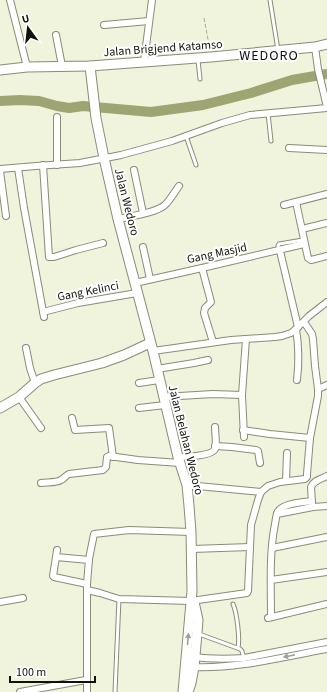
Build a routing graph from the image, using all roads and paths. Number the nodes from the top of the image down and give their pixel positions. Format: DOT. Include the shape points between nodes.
graph roads {
  1 [pos="10,0"];
  2 [pos="152,0"];
  3 [pos="270,0"];
  4 [pos="204,18"];
  5 [pos="149,21"];
  6 [pos="104,25"];
  7 [pos="56,35"];
  8 [pos="327,44"];
  9 [pos="315,47"];
  10 [pos="278,50"];
  11 [pos="211,57"];
  12 [pos="198,58"];
  13 [pos="144,62"];
  14 [pos="62,66"];
  15 [pos="90,66"];
  16 [pos="27,67"];
  17 [pos="0,70"];
  18 [pos="200,79"];
  19 [pos="327,108"];
  20 [pos="268,113"];
  21 [pos="57,117"];
  22 [pos="186,136"];
  23 [pos="271,142"];
  24 [pos="289,148"];
  25 [pos="327,150"];
  26 [pos="104,158"];
  27 [pos="42,165"];
  28 [pos="56,165"];
  29 [pos="196,165"];
  30 [pos="18,168"];
  31 [pos="0,170"];
  32 [pos="134,170"];
  33 [pos="179,186"];
  34 [pos="327,194"];
  35 [pos="296,202"];
  36 [pos="284,205"];
  37 [pos="143,213"];
  38 [pos="6,216"];
  39 [pos="118,219"];
  40 [pos="327,223"];
  41 [pos="302,230"];
  42 [pos="304,242"];
  43 [pos="103,243"];
  44 [pos="143,247"];
  45 [pos="279,251"];
  46 [pos="327,256"];
  47 [pos="202,268"];
  48 [pos="150,279"];
  49 [pos="135,283"];
  50 [pos="137,293"];
  51 [pos="327,302"];
  52 [pos="304,322"];
  53 [pos="297,328"];
  54 [pos="246,339"];
  55 [pos="213,342"];
  56 [pos="151,347"];
  57 [pos="26,348"];
  58 [pos="208,360"];
  59 [pos="157,369"];
  60 [pos="159,380"];
  61 [pos="297,380"];
  62 [pos="35,383"];
  63 [pos="139,383"];
  64 [pos="327,385"];
  65 [pos="318,389"];
  66 [pos="242,395"];
  67 [pos="19,397"];
  68 [pos="164,401"];
  69 [pos="0,408"];
  70 [pos="140,408"];
  71 [pos="72,418"];
  72 [pos="215,427"];
  73 [pos="40,428"];
  74 [pos="310,438"];
  75 [pos="215,446"];
  76 [pos="287,453"];
  77 [pos="113,457"];
  78 [pos="179,460"];
  79 [pos="260,463"];
  80 [pos="327,476"];
  81 [pos="286,481"];
  82 [pos="41,483"];
  83 [pos="187,485"];
  84 [pos="262,492"];
  85 [pos="312,504"];
  86 [pos="327,506"];
  87 [pos="191,532"];
  88 [pos="327,537"];
  89 [pos="250,547"];
  90 [pos="272,548"];
  91 [pos="192,549"];
  92 [pos="57,550"];
  93 [pos="56,557"];
  94 [pos="89,560"];
  95 [pos="327,572"];
  96 [pos="271,580"];
  97 [pos="87,587"];
  98 [pos="192,597"];
  99 [pos="23,598"];
  100 [pos="119,599"];
  101 [pos="0,602"];
  102 [pos="234,604"];
  103 [pos="327,604"];
  104 [pos="193,611"];
  105 [pos="197,633"];
  106 [pos="327,642"];
  107 [pos="238,648"];
  108 [pos="327,649"];
  109 [pos="191,657"];
  110 [pos="244,658"];
  111 [pos="244,664"];
  112 [pos="190,666"];
  113 [pos="86,680"];
  114 [pos="20,692"];
  115 [pos="87,692"];
  116 [pos="115,692"];
  117 [pos="183,692"];
  118 [pos="188,692"];
  1 -- 16 [label="street"];
  2 -- 5 [label="street"];
  3 -- 10 [label="lane"];
  4 -- 11 [label="path"];
  5 -- 6 [label="street"];
  5 -- 13 [label="street"];
  7 -- 14 [label="street"];
  8 -- 9 [label="street, Jalan Brigjend Katamso"];
  9 -- 10 [label="street, Jalan Brigjend Katamso"];
  9 -- 19 [label="street"];
  10 -- 11 [label="street, Jalan Brigjend Katamso"];
  11 -- 12 [label="street, Jalan Brigjend Katamso"];
  12 -- 13 [label="street, Jalan Brigjend Katamso"];
  12 -- 18 [label="lane"];
  13 -- 15 [label="street, Jalan Brigjend Katamso"];
  14 -- 15 [label="street, Jalan Brigjend Katamso"];
  14 -- 16 [label="street, Jalan Brigjend Katamso"];
  15 -- 26 [label="street, Jalan Wedoro"];
  16 -- 17 [label="street, Jalan Brigjend Katamso"];
  19 -- 20 [label="street"];
  20 -- 22 [label="street" via="250,115"];
  20 -- 23 [label="lane"];
  21 -- 28 [label="street"];
  22 -- 26 [label="street"];
  22 -- 29 [label="lane"];
  24 -- 25 [label="street"];
  26 -- 28 [label="street"];
  26 -- 39 [label="street, Jalan Wedoro"];
  27 -- 28 [label="street"];
  27 -- 30 [label="street"];
  27 -- 43 [label="street" via="49,257"];
  30 -- 31 [label="street"];
  30 -- 50 [label="street, Gang Kelinci" via="43,314 78,303"];
  31 -- 38 [label="street"];
  32 -- 37 [label="street"];
  33 -- 37 [label="street" via="164,205"];
  34 -- 35 [label="street"];
  35 -- 36 [label="street"];
  35 -- 41 [label="street"];
  37 -- 39 [label="street"];
  39 -- 49 [label="street, Jalan Wedoro"];
  40 -- 41 [label="street"];
  41 -- 42 [label="street"];
  42 -- 45 [label="street, Gang Masjid"];
  42 -- 46 [label="street" via="309,259"];
  44 -- 48 [label="street"];
  45 -- 47 [label="street, Gang Masjid"];
  45 -- 53 [label="street"];
  47 -- 48 [label="street, Gang Masjid"];
  47 -- 55 [label="street" via="211,302 204,313"];
  48 -- 49 [label="street, Gang Masjid"];
  49 -- 50 [label="street, Jalan Wedoro"];
  50 -- 56 [label="street, Jalan Wedoro"];
  51 -- 52 [label="street"];
  52 -- 53 [label="street"];
  52 -- 65 [label="street" via="313,336"];
  53 -- 54 [label="street" via="282,336"];
  53 -- 61 [label="street"];
  54 -- 55 [label="street"];
  54 -- 66 [label="street"];
  55 -- 56 [label="street"];
  56 -- 59 [label="street, Jalan Belahan Wedoro"];
  56 -- 62 [label="street" via="54,375"];
  57 -- 62 [label="street"];
  58 -- 59 [label="street"];
  59 -- 60 [label="street, Jalan Belahan Wedoro"];
  60 -- 63 [label="street"];
  60 -- 68 [label="street, Jalan Belahan Wedoro"];
  62 -- 67 [label="street"];
  64 -- 65 [label="street"];
  65 -- 74 [label="street"];
  66 -- 68 [label="street" via="213,394"];
  66 -- 74 [label="street" via="243,433"];
  67 -- 69 [label="street"];
  67 -- 73 [label="street"];
  68 -- 70 [label="street"];
  68 -- 78 [label="street, Jalan Belahan Wedoro"];
  71 -- 77 [label="street" via="75,430 109,428"];
  72 -- 75 [label="street"];
  74 -- 81 [label="street" via="307,478"];
  75 -- 78 [label="street" via="211,453"];
  75 -- 79 [label="street" via="256,450"];
  76 -- 81 [label="street"];
  77 -- 78 [label="street"];
  77 -- 82 [label="street" via="107,457 103,470 69,474 59,481"];
  78 -- 83 [label="street, Jalan Belahan Wedoro"];
  80 -- 85 [label="street" via="312,485"];
  81 -- 84 [label="street" via="273,484"];
  83 -- 84 [label="street"];
  83 -- 87 [label="street, Jalan Belahan Wedoro"];
  84 -- 89 [label="street" via="251,525"];
  85 -- 86 [label="street"];
  85 -- 90 [label="street" via="277,514"];
  87 -- 91 [label="street, Jalan Belahan Wedoro"];
  87 -- 94 [label="street" via="129,530 94,534"];
  88 -- 90 [label="street"];
  89 -- 91 [label="street"];
  89 -- 98 [label="street" via="247,593"];
  90 -- 96 [label="street"];
  91 -- 98 [label="street, Jalan Belahan Wedoro"];
  92 -- 93 [label="street"];
  93 -- 94 [label="street"];
  93 -- 97 [label="street" via="54,577"];
  94 -- 97 [label="street"];
  95 -- 96 [label="street"];
  96 -- 103 [label="street" via="269,617"];
  97 -- 100 [label="street"];
  97 -- 113 [label="street"];
  98 -- 100 [label="street"];
  98 -- 104 [label="street, Jalan Belahan Wedoro"];
  99 -- 101 [label="street"];
  100 -- 116 [label="lane"];
  102 -- 107 [label="lane"];
  104 -- 105 [label="street, Jalan Belahan Wedoro" via="198,620"];
  109 -- 104 [label="street, Jalan Belahan Wedoro, one-way"];
  105 -- 107 [label="lane"];
  105 -- 109 [label="street, Jalan Belahan Wedoro"];
  106 -- 110 [label="street"];
  107 -- 110 [label="lane"];
  108 -- 111 [label="street, one-way"];
  109 -- 110 [label="street"];
  109 -- 112 [label="street, Jalan Belahan Wedoro"];
  110 -- 111 [label="lane"];
  111 -- 112 [label="street"];
  112 -- 117 [label="street, Jalan Belahan Wedoro" via="183,682"];
  112 -- 118 [label="street, Jalan Belahan Wedoro" via="191,683"];
  113 -- 114 [label="street"];
  113 -- 115 [label="street"];
}
